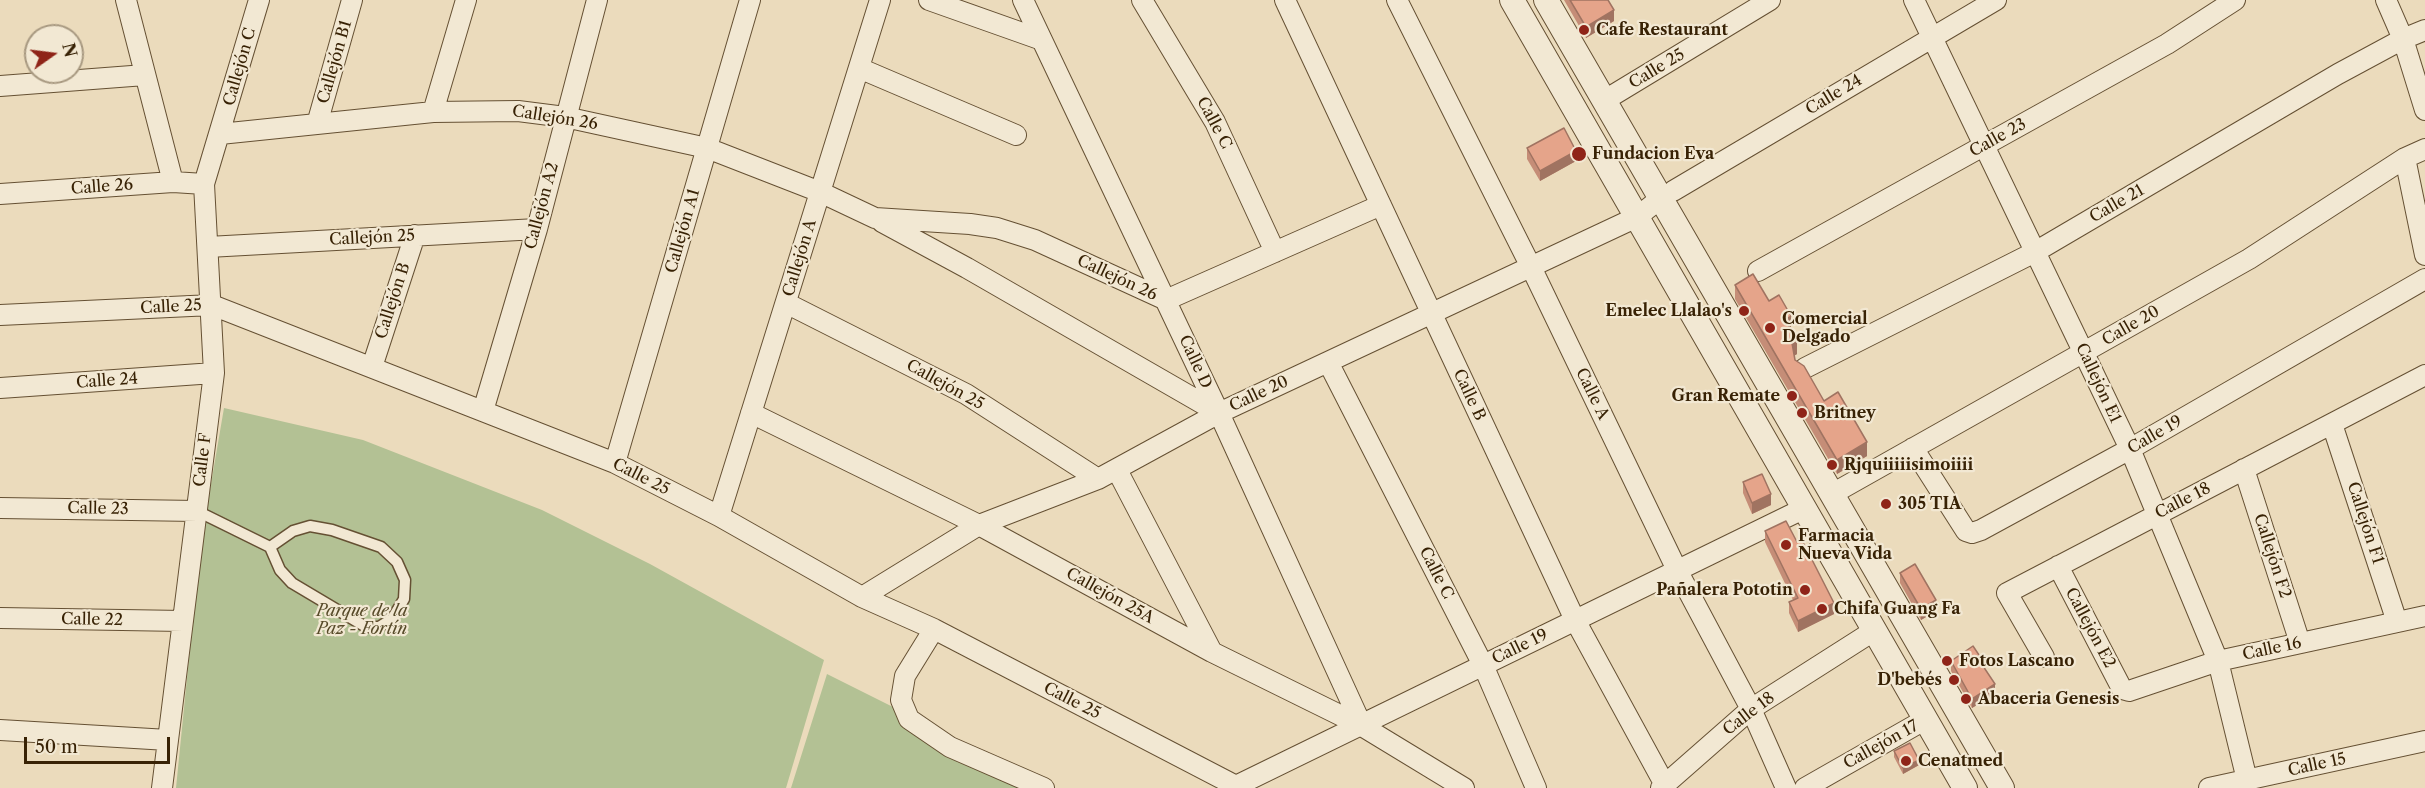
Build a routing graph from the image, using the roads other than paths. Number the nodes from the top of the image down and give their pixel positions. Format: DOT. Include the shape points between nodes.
graph roads {
  1 [pos="126,0"];
  2 [pos="260,0"];
  3 [pos="352,0"];
  4 [pos="466,0"];
  5 [pos="597,0"];
  6 [pos="750,0"];
  7 [pos="880,0"];
  8 [pos="929,0"];
  9 [pos="1023,0"];
  10 [pos="1142,0"];
  11 [pos="1285,0"];
  12 [pos="1398,0"];
  13 [pos="1512,0"];
  14 [pos="1546,0"];
  15 [pos="1770,0"];
  16 [pos="1914,0"];
  17 [pos="1996,0"];
  18 [pos="2235,0"];
  19 [pos="2386,0"];
  20 [pos="2425,30"];
  21 [pos="1932,37"];
  22 [pos="2403,39"];
  23 [pos="1042,40"];
  24 [pos="859,68"];
  25 [pos="145,75"];
  26 [pos="1,81"];
  27 [pos="1605,100"];
  28 [pos="2425,110"];
  29 [pos="433,112"];
  30 [pos="565,117"];
  31 [pos="317,124"];
  32 [pos="1587,128"];
  33 [pos="220,134"];
  34 [pos="1016,135"];
  35 [pos="1984,146"];
  36 [pos="707,148"];
  37 [pos="2425,149"];
  38 [pos="1635,153"];
  39 [pos="2405,158"];
  40 [pos="172,182"];
  41 [pos="204,184"];
  42 [pos="820,192"];
  43 [pos="0,194"];
  44 [pos="1667,195"];
  45 [pos="1381,205"];
  46 [pos="1637,217"];
  47 [pos="875,218"];
  48 [pos="537,229"];
  49 [pos="415,235"];
  50 [pos="208,247"];
  51 [pos="1275,252"];
  52 [pos="2035,252"];
  53 [pos="2425,255"];
  54 [pos="1532,267"];
  55 [pos="1758,270"];
  56 [pos="2425,279"];
  57 [pos="1166,300"];
  58 [pos="786,303"];
  59 [pos="212,305"];
  60 [pos="1431,314"];
  61 [pos="0,315"];
  62 [pos="1702,332"];
  63 [pos="1744,340"];
  64 [pos="2084,352"];
  65 [pos="1328,362"];
  66 [pos="372,367"];
  67 [pos="1805,368"];
  68 [pos="214,373"];
  69 [pos="2425,375"];
  70 [pos="0,388"];
  71 [pos="483,411"];
  72 [pos="1219,412"];
  73 [pos="751,414"];
  74 [pos="2332,424"];
  75 [pos="1913,448"];
  76 [pos="2130,449"];
  77 [pos="615,462"];
  78 [pos="1117,470"];
  79 [pos="2244,470"];
  80 [pos="1098,479"];
  81 [pos="1832,494"];
  82 [pos="0,508"];
  83 [pos="1805,508"];
  84 [pos="197,511"];
  85 [pos="2157,515"];
  86 [pos="719,516"];
  87 [pos="979,525"];
  88 [pos="270,547"];
  89 [pos="2058,566"];
  90 [pos="1677,570"];
  91 [pos="862,597"];
  92 [pos="2425,616"];
  93 [pos="0,618"];
  94 [pos="1575,620"];
  95 [pos="183,621"];
  96 [pos="2397,622"];
  97 [pos="934,629"];
  98 [pos="1875,630"];
  99 [pos="2300,643"];
  100 [pos="1212,652"];
  101 [pos="2044,657"];
  102 [pos="2218,661"];
  103 [pos="1483,665"];
  104 [pos="2122,689"];
  105 [pos="1751,709"];
  106 [pos="1926,719"];
  107 [pos="1362,726"];
  108 [pos="0,730"];
  109 [pos="168,740"];
  110 [pos="2425,741"];
  111 [pos="2247,780"];
  112 [pos="1663,786"];
  113 [pos="1238,787"];
  114 [pos="162,788"];
  115 [pos="1044,788"];
  116 [pos="1464,788"];
  117 [pos="1536,788"];
  118 [pos="1786,788"];
  119 [pos="1805,788"];
  120 [pos="1965,788"];
  121 [pos="2002,788"];
  122 [pos="2209,788"];
  1 -- 25 [label="street"];
  2 -- 33 [label="street, Callejón C"];
  3 -- 31 [label="street, Callejón B1"];
  4 -- 29 [label="street"];
  5 -- 30 [label="street, Callejón A2"];
  6 -- 36 [label="street, Callejón A1"];
  7 -- 24 [label="street, Callejón A"];
  8 -- 23 [label="street"];
  9 -- 23 [label="street, Calle D"];
  10 -- 51 [label="street, Calle C" via="1215,122"];
  11 -- 45 [label="street, Calle B"];
  12 -- 54 [label="street, Calle A"];
  13 -- 32 [label="street"];
  14 -- 27 [label="street"];
  15 -- 27 [label="street, Calle 25"];
  16 -- 21 [label="street, Callejón E1"];
  17 -- 21 [label="street, Calle 24"];
  18 -- 35 [label="street, Calle 23" via="2166,44"];
  19 -- 22 [label="street"];
  20 -- 22 [label="street, Calle 21"];
  21 -- 35 [label="street, Callejón E1"];
  21 -- 44 [label="street, Calle 24"];
  22 -- 28 [label="street"];
  22 -- 52 [label="street, Calle 21"];
  23 -- 57 [label="street, Calle D"];
  24 -- 34 [label="street"];
  24 -- 42 [label="street, Callejón A"];
  25 -- 26 [label="street"];
  25 -- 40 [label="street"];
  27 -- 38 [label="street"];
  29 -- 30 [label="street, Callejón 26" via="518,111"];
  29 -- 31 [label="street, Callejón 26"];
  30 -- 36 [label="street, Callejón 26"];
  30 -- 48 [label="street, Callejón A2"];
  31 -- 33 [label="street, Callejón 26"];
  32 -- 38 [label="street" via="1606,141 1618,161"];
  32 -- 46 [label="street"];
  33 -- 41 [label="street, Calle F"];
  35 -- 52 [label="street, Callejón E1"];
  35 -- 55 [label="street, Calle 23"];
  36 -- 42 [label="street, Callejón 26"];
  36 -- 77 [label="street, Callejón A1"];
  37 -- 39 [label="street, Calle 20"];
  38 -- 44 [label="street"];
  39 -- 53 [label="street"];
  39 -- 64 [label="street, Calle 20" via="2249,259"];
  40 -- 41 [label="street, Calle 26"];
  40 -- 43 [label="street, Calle 26"];
  41 -- 50 [label="street, Calle F"];
  42 -- 47 [label="street, Callejón 26"];
  42 -- 58 [label="street, Callejón A"];
  44 -- 46 [label="street, Calle 20"];
  44 -- 63 [label="street"];
  45 -- 51 [label="street, Callejón 26"];
  45 -- 60 [label="street, Calle B"];
  46 -- 54 [label="street, Calle 20"];
  46 -- 62 [label="street"];
  47 -- 57 [label="street, Callejón 26" via="997,228 1035,240"];
  47 -- 72 [label="street, Callejón 26"];
  48 -- 49 [label="street, Callejón 25"];
  48 -- 71 [label="street, Callejón A2"];
  49 -- 50 [label="street, Callejón 25"];
  49 -- 66 [label="street, Callejón B"];
  50 -- 59 [label="street, Calle F"];
  51 -- 57 [label="street, Callejón 26"];
  52 -- 64 [label="street, Callejón E1"];
  52 -- 67 [label="street, Calle 21"];
  54 -- 60 [label="street, Calle 20"];
  54 -- 90 [label="street, Calle A"];
  56 -- 76 [label="street, Calle 19"];
  57 -- 72 [label="street, Calle D"];
  58 -- 73 [label="street, Callejón A"];
  58 -- 80 [label="street, Callejón 25" via="966,394"];
  59 -- 61 [label="street, Calle 25"];
  59 -- 66 [label="street, Calle 25"];
  59 -- 68 [label="street, Calle F"];
  60 -- 65 [label="street, Calle 20"];
  60 -- 94 [label="street, Calle B"];
  62 -- 63 [label="street" via="1719,323 1734,338"];
  62 -- 83 [label="street"];
  63 -- 81 [label="street"];
  64 -- 75 [label="street, Calle 20"];
  64 -- 76 [label="street, Callejón E1"];
  65 -- 72 [label="street, Calle 20"];
  65 -- 103 [label="street, Calle C"];
  66 -- 71 [label="street, Calle 25"];
  68 -- 70 [label="street, Calle 24"];
  68 -- 84 [label="street, Calle F"];
  69 -- 74 [label="street, Calle 18"];
  71 -- 77 [label="street, Calle 25"];
  72 -- 78 [label="street, Calle 20"];
  72 -- 107 [label="street, Calle D"];
  73 -- 86 [label="street, Callejón A"];
  73 -- 87 [label="street, Callejón 25A"];
  74 -- 79 [label="street, Calle 18"];
  74 -- 96 [label="street, Callejón F1"];
  75 -- 76 [label="street, Calle 19" via="1965,531 1972,532"];
  75 -- 81 [label="street, Calle 20"];
  76 -- 85 [label="street, Callejón E1"];
  77 -- 86 [label="street, Calle 25"];
  78 -- 80 [label="street, Calle 20"];
  78 -- 100 [label="street"];
  79 -- 85 [label="street, Calle 18"];
  79 -- 99 [label="street, Callejón F2"];
  80 -- 87 [label="street, Calle 20"];
  81 -- 121 [label="street"];
  82 -- 84 [label="street, Calle 23"];
  83 -- 90 [label="street, Calle 19"];
  83 -- 98 [label="street"];
  84 -- 88 [label="lane"];
  84 -- 95 [label="street, Calle F"];
  85 -- 89 [label="street, Calle 18"];
  85 -- 102 [label="street, Callejón E1"];
  86 -- 91 [label="street, Calle 25"];
  87 -- 91 [label="street, Calle 20"];
  87 -- 100 [label="street, Callejón 25A"];
  88 -- 88 [label="lane" via="280,570 292,583 366,627 379,627 392,619 404,599 405,580 397,562 381,547 310,526 293,531"];
  89 -- 101 [label="street, Calle 18" via="2007,593"];
  89 -- 104 [label="street, Callejón E2"];
  90 -- 94 [label="street, Calle 19"];
  90 -- 105 [label="street, Calle A"];
  91 -- 97 [label="street, Calle 25"];
  92 -- 96 [label="street, Calle 16"];
  93 -- 95 [label="street, Calle 22"];
  94 -- 103 [label="street, Calle 19"];
  94 -- 112 [label="street, Calle B"];
  95 -- 109 [label="street, Calle F"];
  96 -- 99 [label="street, Calle 16"];
  97 -- 113 [label="street, Calle 25"];
  97 -- 115 [label="street" via="905,676 901,700 909,719 950,747"];
  98 -- 105 [label="street, Calle 18"];
  98 -- 106 [label="street"];
  99 -- 102 [label="street, Calle 16"];
  100 -- 107 [label="street, Callejón 25A"];
  102 -- 104 [label="street, Calle 16" via="2136,690"];
  102 -- 111 [label="street, Callejón E1"];
  103 -- 107 [label="street, Calle 19"];
  103 -- 117 [label="street, Calle C"];
  105 -- 112 [label="street, Calle 18"];
  105 -- 118 [label="street, Calle A"];
  106 -- 119 [label="street, Callejón 17"];
  106 -- 120 [label="street"];
  107 -- 113 [label="street, Calle 19"];
  107 -- 116 [label="street, Callejón 25A"];
  108 -- 109 [label="street"];
  109 -- 114 [label="street, Calle F"];
  110 -- 111 [label="street, Calle 15"];
  111 -- 122 [label="street, Calle 15"];
}
